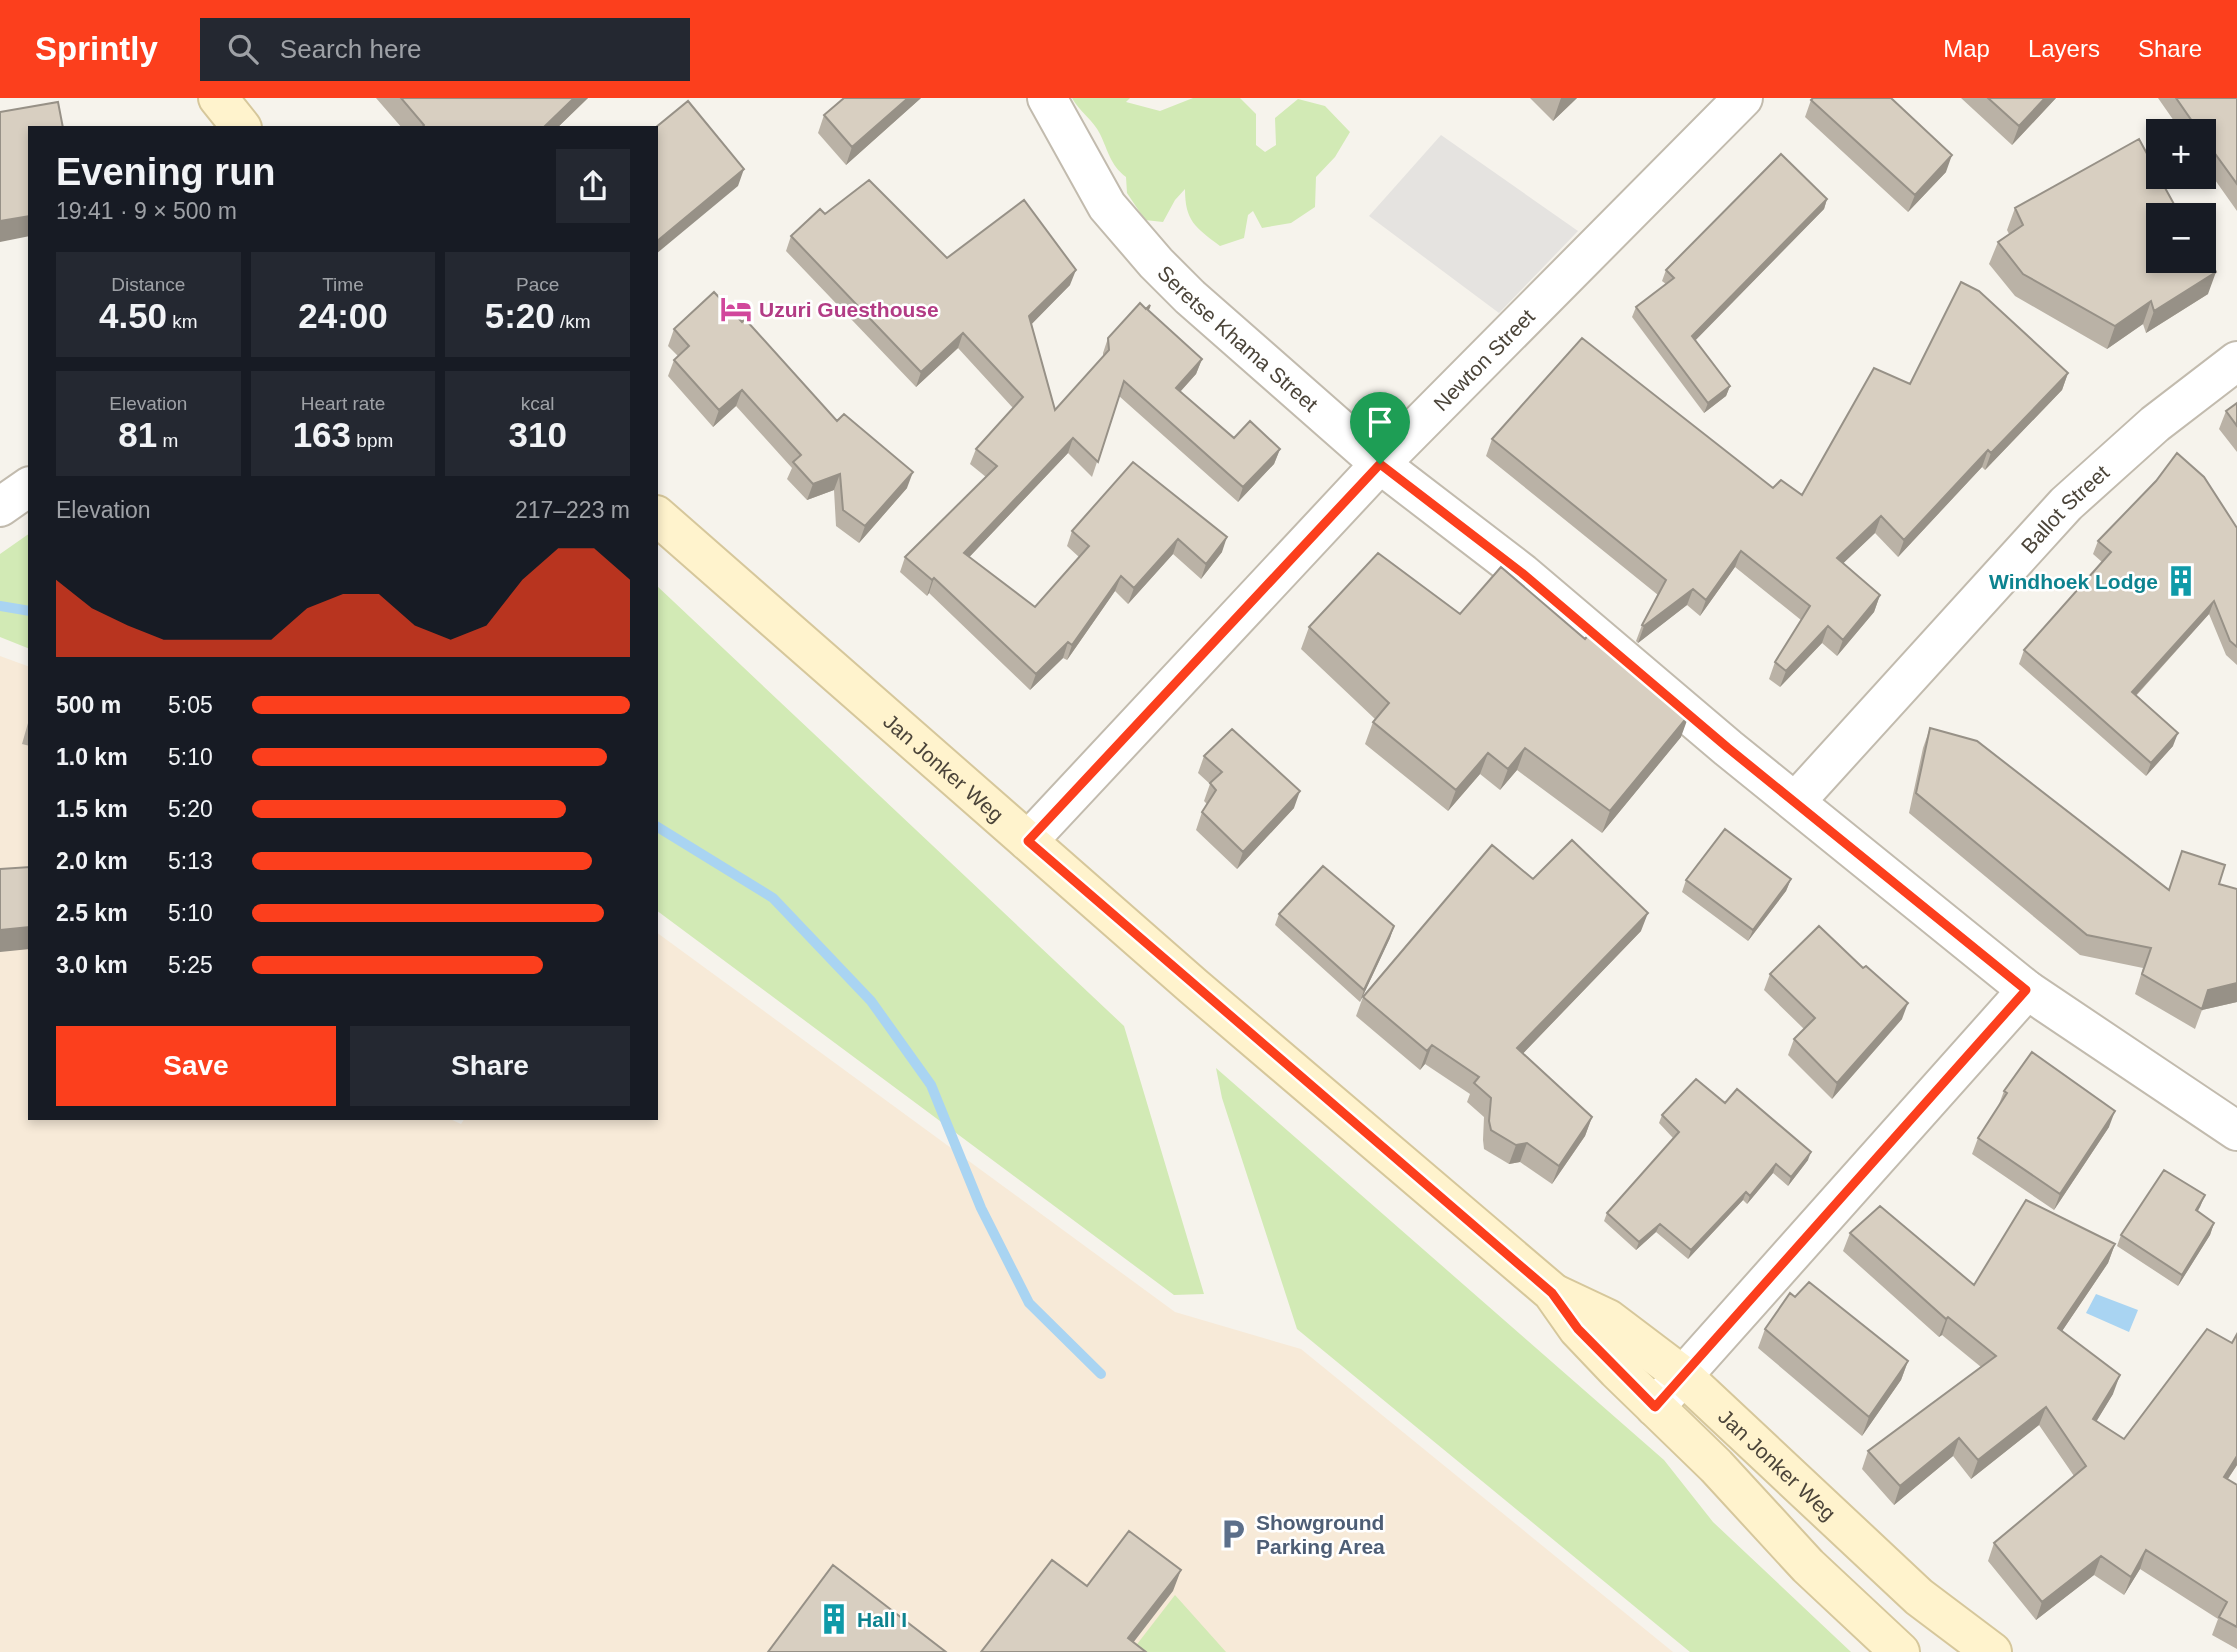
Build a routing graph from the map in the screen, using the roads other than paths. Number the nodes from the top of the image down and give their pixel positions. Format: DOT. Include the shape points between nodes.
graph roads {
  1 [pos="218,98"];
  2 [pos="1047,98"];
  3 [pos="1743,98"];
  4 [pos="240,126"];
  5 [pos="2237,361"];
  6 [pos="1380,464"];
  7 [pos="28,487"];
  8 [pos="0,507"];
  9 [pos="658,517"];
  10 [pos="1796,801"];
  11 [pos="1028,841"];
  12 [pos="2026,990"];
  13 [pos="2237,1131"];
  14 [pos="1552,1293"];
  15 [pos="1682,1375"];
  16 [pos="1655,1407"];
  17 [pos="1900,1652"];
  18 [pos="1993,1652"];
  1 -- 4 [label="main road"];
  2 -- 6 [label="street, Seretse Khama Street" via="1107,206 1156,263"];
  3 -- 6 [label="street, Newton Street"];
  5 -- 10 [label="street, Ballot Street" via="2155,424 2066,504"];
  6 -- 10 [label="street, Seretse Khama Street" via="1522,573"];
  6 -- 11 [label="street, Newton Street"];
  7 -- 8 [label="street"];
  9 -- 11 [label="main road, Jan Jonker Weg"];
  10 -- 12 [label="street, Seretse Khama Street"];
  11 -- 14 [label="main road, Jan Jonker Weg"];
  12 -- 13 [label="street, Seretse Khama Street"];
  12 -- 15 [label="street"];
  14 -- 15 [label="main road, Jan Jonker Weg" via="1608,1319"];
  14 -- 16 [label="main road, Jan Jonker Weg" via="1578,1329"];
  15 -- 16 [label="street"];
  15 -- 18 [label="main road, Jan Jonker Weg" via="1919,1597"];
  16 -- 17 [label="main road, Jan Jonker Weg" via="1808,1566"];
}
